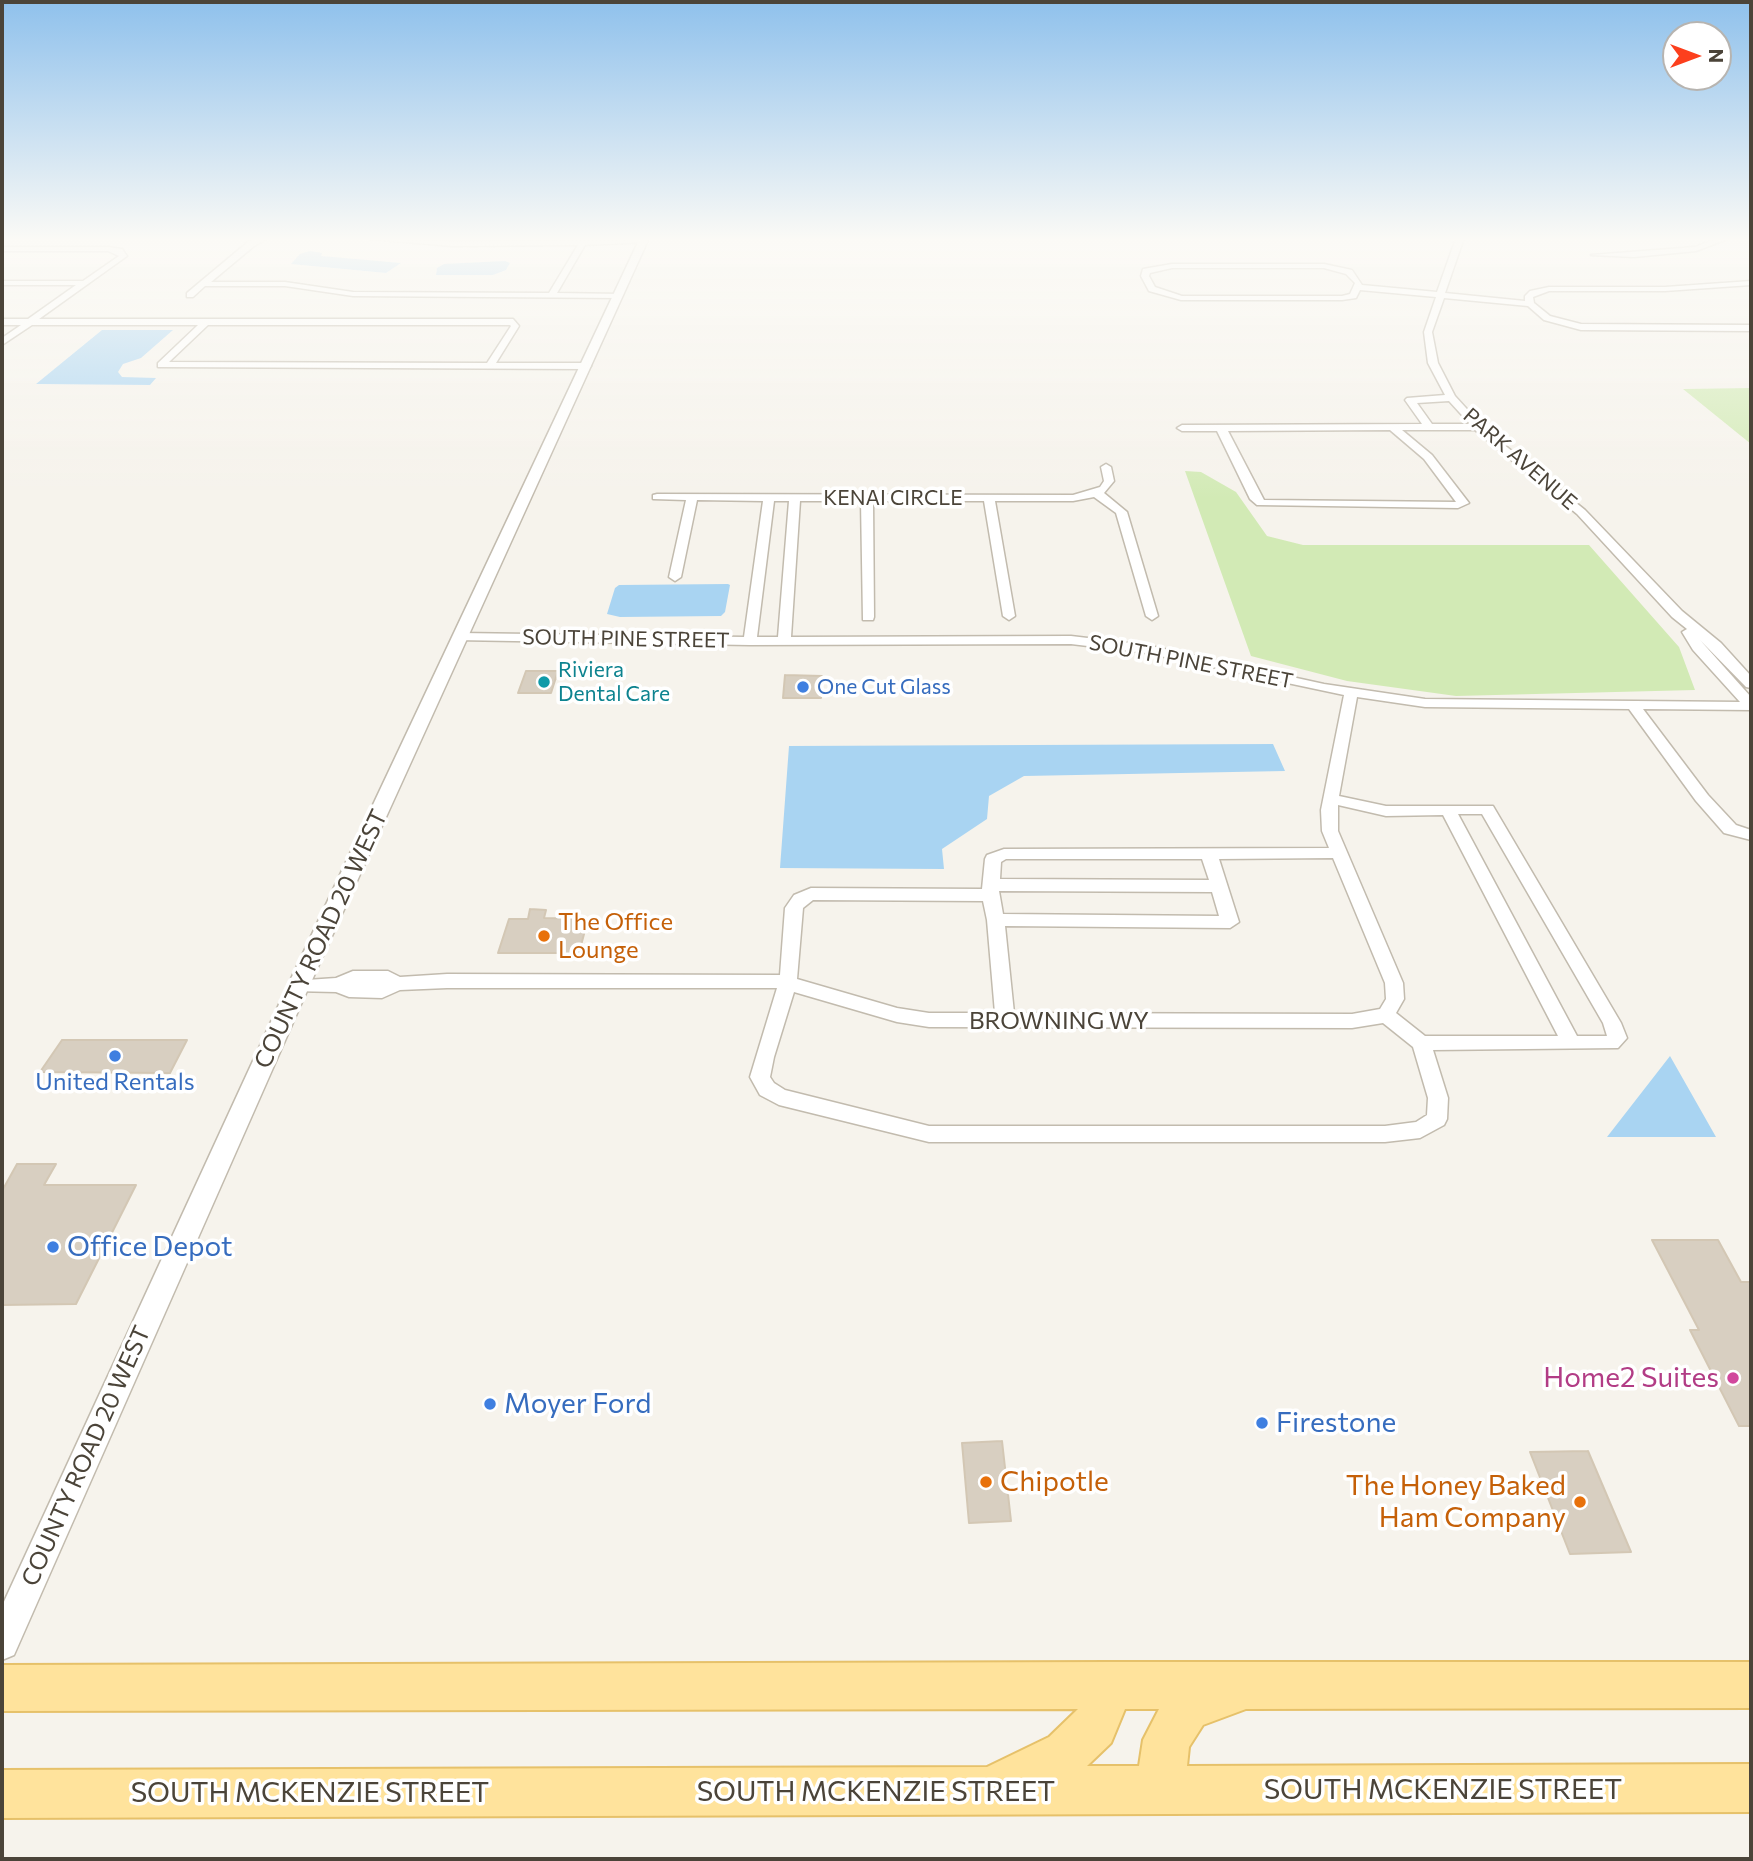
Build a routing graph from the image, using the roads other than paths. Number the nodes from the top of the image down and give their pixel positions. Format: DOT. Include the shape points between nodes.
graph roads {
  1 [pos="27,325"];
  2 [pos="202,325"];
  3 [pos="514,325"];
  4 [pos="606,325"];
  5 [pos="1430,325"];
  6 [pos="1573,325"];
  7 [pos="1751,328"];
  8 [pos="2,342"];
  9 [pos="490,366"];
  10 [pos="586,366"];
  11 [pos="1452,398"];
  12 [pos="1392,427"];
  13 [pos="1429,427"];
  14 [pos="1478,427"];
  15 [pos="1182,428"];
  16 [pos="1221,428"];
  17 [pos="1106,467"];
  18 [pos="1096,494"];
  19 [pos="657,497"];
  20 [pos="692,498"];
  21 [pos="769,498"];
  22 [pos="796,498"];
  23 [pos="989,498"];
  24 [pos="867,499"];
  25 [pos="775,562"];
  26 [pos="676,577"];
  27 [pos="1677,614"];
  28 [pos="1152,615"];
  29 [pos="1009,616"];
  30 [pos="868,618"];
  31 [pos="460,637"];
  32 [pos="750,641"];
  33 [pos="784,641"];
  34 [pos="1751,684"];
  35 [pos="1351,693"];
  36 [pos="1633,705"];
  37 [pos="1751,706"];
  38 [pos="1331,799"];
  39 [pos="1448,810"];
  40 [pos="1751,835"];
  41 [pos="1340,853"];
  42 [pos="1209,854"];
  43 [pos="1219,886"];
  44 [pos="990,890"];
  45 [pos="996,920"];
  46 [pos="788,983"];
  47 [pos="298,986"];
  48 [pos="1386,1014"];
  49 [pos="1005,1021"];
  50 [pos="1421,1043"];
  51 [pos="1571,1043"];
  52 [pos="2,1643"];
  53 [pos="1110,1685"];
  54 [pos="1253,1685"];
  55 [pos="1751,1685"];
  56 [pos="2,1688"];
  57 [pos="1751,1788"];
  58 [pos="1160,1791"];
  59 [pos="986,1792"];
  60 [pos="2,1794"];
  1 -- 8 [label="street"];
  2 -- 9 [label="street" via="161,365"];
  3 -- 9 [label="street"];
  4 -- 10 [label="street, COUNTY ROAD 20 WEST"];
  5 -- 11 [label="street, PARK AVENUE" via="1433,363"];
  6 -- 7 [label="street"];
  9 -- 10 [label="street"];
  10 -- 31 [label="street, COUNTY ROAD 20 WEST"];
  11 -- 13 [label="street" via="1410,400"];
  11 -- 14 [label="street, PARK AVENUE"];
  12 -- 13 [label="street"];
  12 -- 16 [label="street"];
  12 -- 16 [label="street" via="1428,457 1463,502 1261,503"];
  13 -- 14 [label="street"];
  14 -- 27 [label="street, PARK AVENUE" via="1581,512"];
  15 -- 16 [label="street"];
  17 -- 18 [label="street" via="1109,481"];
  18 -- 23 [label="street, KENAI CIRCLE"];
  18 -- 28 [label="street" via="1121,512"];
  19 -- 20 [label="street, KENAI CIRCLE"];
  20 -- 21 [label="street, KENAI CIRCLE"];
  20 -- 26 [label="street"];
  21 -- 22 [label="street, KENAI CIRCLE"];
  21 -- 25 [label="street"];
  22 -- 24 [label="street, KENAI CIRCLE"];
  22 -- 25 [label="street"];
  23 -- 24 [label="street, KENAI CIRCLE"];
  23 -- 29 [label="street"];
  24 -- 30 [label="street"];
  25 -- 32 [label="street"];
  25 -- 33 [label="street"];
  27 -- 34 [label="street, PARK AVENUE" via="1716,646"];
  27 -- 37 [label="street, PARK AVENUE" via="1698,647"];
  31 -- 32 [label="street, SOUTH PINE STREET"];
  31 -- 47 [label="street, COUNTY ROAD 20 WEST"];
  32 -- 33 [label="street, SOUTH PINE STREET"];
  33 -- 35 [label="street, SOUTH PINE STREET" via="1071,640 1146,649"];
  35 -- 36 [label="street, SOUTH PINE STREET" via="1458,705"];
  35 -- 38 [label="street"];
  36 -- 37 [label="street, SOUTH PINE STREET"];
  36 -- 40 [label="street" via="1730,830"];
  38 -- 39 [label="street" via="1386,811"];
  38 -- 41 [label="street" via="1330,831"];
  39 -- 51 [label="street"];
  39 -- 51 [label="street" via="1487,809 1617,1038 1611,1043"];
  41 -- 42 [label="street"];
  41 -- 48 [label="street" via="1394,983 1395,999"];
  42 -- 43 [label="street"];
  42 -- 44 [label="street" via="1004,854 993,859"];
  43 -- 44 [label="street"];
  43 -- 45 [label="street" via="1230,922"];
  44 -- 45 [label="street"];
  44 -- 46 [label="street" via="811,894 800,899 794,908"];
  45 -- 49 [label="street"];
  46 -- 47 [label="street, BROWNING WY" via="768,979 447,981 397,984 382,991"];
  46 -- 49 [label="street, BROWNING WY" via="897,1015"];
  46 -- 50 [label="street" via="760,1077 767,1090 779,1097 929,1134 1385,1134 1420,1130 1437,1119 1438,1098"];
  47 -- 52 [label="street, COUNTY ROAD 20 WEST"];
  48 -- 49 [label="street, BROWNING WY" via="1352,1021"];
  48 -- 50 [label="street"];
  50 -- 51 [label="street"];
  53 -- 54 [label="main road"];
  53 -- 56 [label="main road"];
  53 -- 59 [label="main road" via="1095,1727 1066,1754"];
  54 -- 55 [label="main road"];
  54 -- 58 [label="main road" via="1188,1707 1166,1740"];
  57 -- 58 [label="main road, SOUTH MCKENZIE STREET"];
  58 -- 59 [label="main road, SOUTH MCKENZIE STREET"];
  59 -- 60 [label="main road, SOUTH MCKENZIE STREET"];
}
